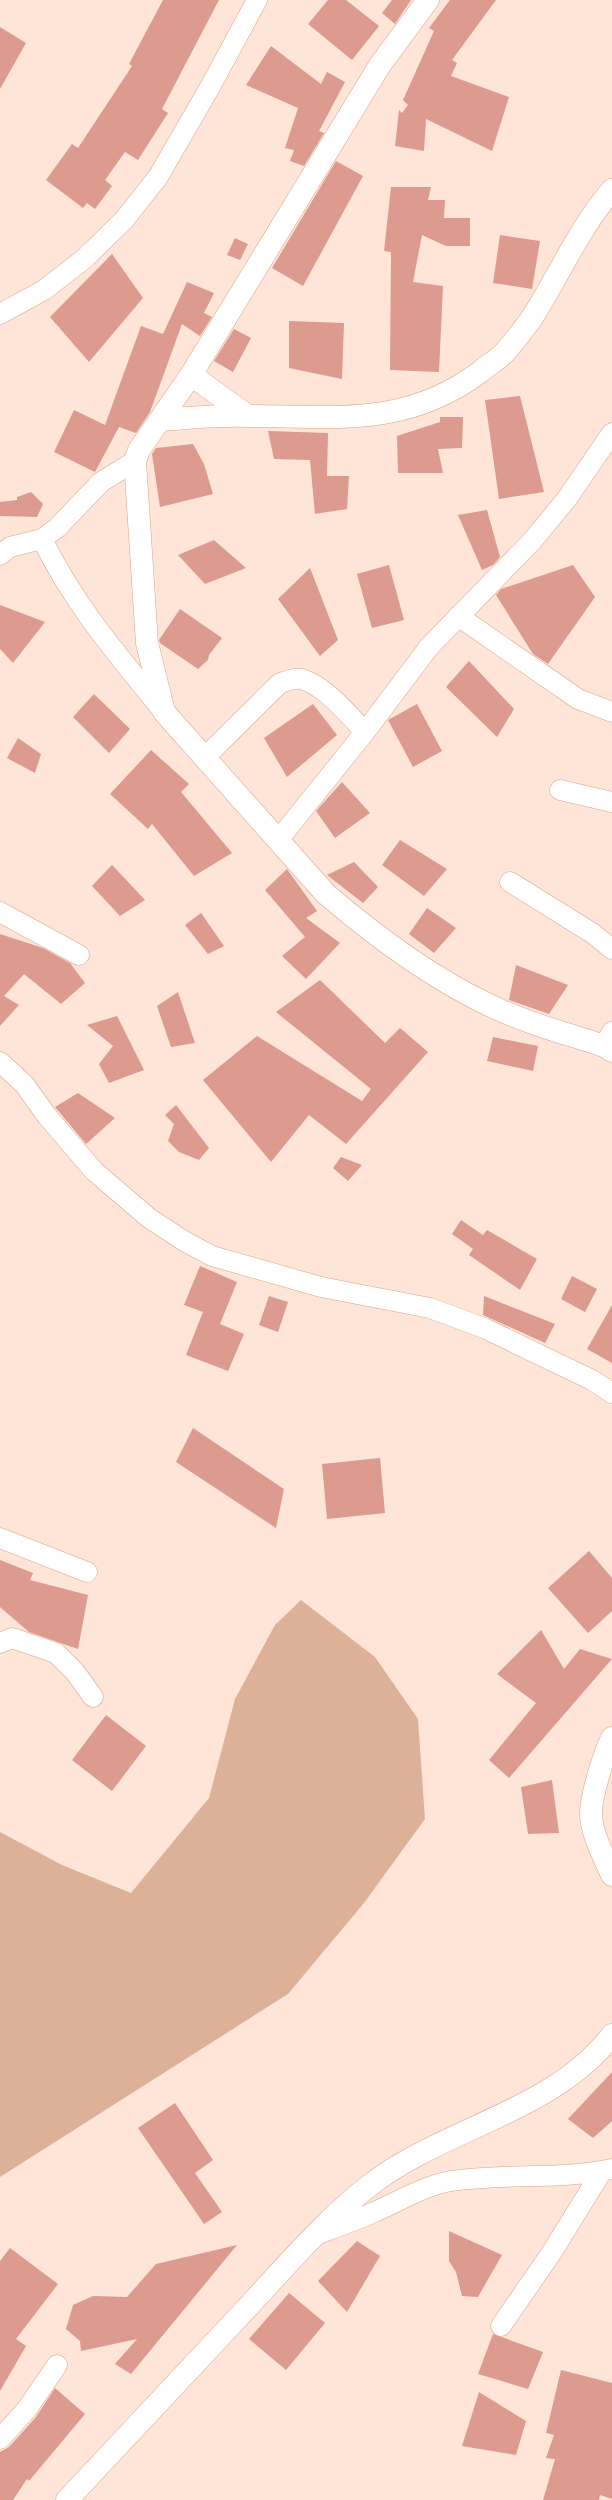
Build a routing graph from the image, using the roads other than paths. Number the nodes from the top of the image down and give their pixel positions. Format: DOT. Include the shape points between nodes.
graph roads {
  1 [pos="257,0"];
  2 [pos="428,0"];
  3 [pos="612,190"];
  4 [pos="0,314"];
  5 [pos="191,375"];
  6 [pos="248,416"];
  7 [pos="160,420"];
  8 [pos="611,436"];
  9 [pos="135,461"];
  10 [pos="42,539"];
  11 [pos="3,545"];
  12 [pos="458,616"];
  13 [pos="164,712"];
  14 [pos="612,712"];
  15 [pos="365,732"];
  16 [pos="204,757"];
  17 [pos="560,790"];
  18 [pos="612,802"];
  19 [pos="280,839"];
  20 [pos="510,882"];
  21 [pos="0,912"];
  22 [pos="612,949"];
  23 [pos="79,955"];
  24 [pos="609,1043"];
  25 [pos="0,1062"];
  26 [pos="612,1393"];
  27 [pos="0,1538"];
  28 [pos="88,1572"];
  29 [pos="0,1643"];
  30 [pos="93,1697"];
  31 [pos="612,1738"];
  32 [pos="612,1875"];
  33 [pos="612,2035"];
  34 [pos="607,2170"];
  35 [pos="316,2235"];
  36 [pos="501,2326"];
  37 [pos="58,2365"];
  38 [pos="0,2439"];
  39 [pos="67,2500"];
  1 -- 4 [label="street" via="158,177 124,220 84,259 44,290"];
  2 -- 5 [label="street" via="380,65"];
  3 -- 6 [label="street" via="597,207 572,246 535,314 504,353 469,379 425,402 395,412 330,418"];
  5 -- 6 [label="street"];
  5 -- 7 [label="street"];
  6 -- 7 [label="street"];
  7 -- 9 [label="street" via="139,450"];
  8 -- 12 [label="street" via="566,500 532,541"];
  9 -- 10 [label="street" via="101,482 57,528"];
  9 -- 13 [label="street" via="147,643"];
  10 -- 11 [label="street"];
  10 -- 13 [label="street" via="80,608"];
  12 -- 14 [label="street" via="578,699"];
  12 -- 15 [label="street" via="429,647"];
  13 -- 16 [label="street"];
  15 -- 16 [label="street" via="316,686 300,679 292,680 276,686"];
  15 -- 19 [label="street"];
  16 -- 19 [label="street"];
  17 -- 18 [label="street"];
  19 -- 24 [label="street" via="326,894 356,920 430,972 488,1005 535,1024"];
  20 -- 22 [label="street" via="592,933"];
  21 -- 23 [label="street"];
  25 -- 26 [label="street" via="24,1084 47,1116 94,1171 149,1218 184,1241 212,1256 321,1288 430,1308 484,1328 592,1380"];
  27 -- 28 [label="street"];
  29 -- 30 [label="street" via="12,1638 56,1653 75,1672"];
  31 -- 32 [label="street" via="598,1776 591,1813 596,1837"];
  33 -- 35 [label="street" via="596,2055 550,2090 407,2160 370,2186"];
  34 -- 35 [label="street" via="549,2176 494,2176 449,2182 409,2195"];
  34 -- 36 [label="street"];
  35 -- 39 [label="street"];
  37 -- 38 [label="street" via="27,2409"];
}
